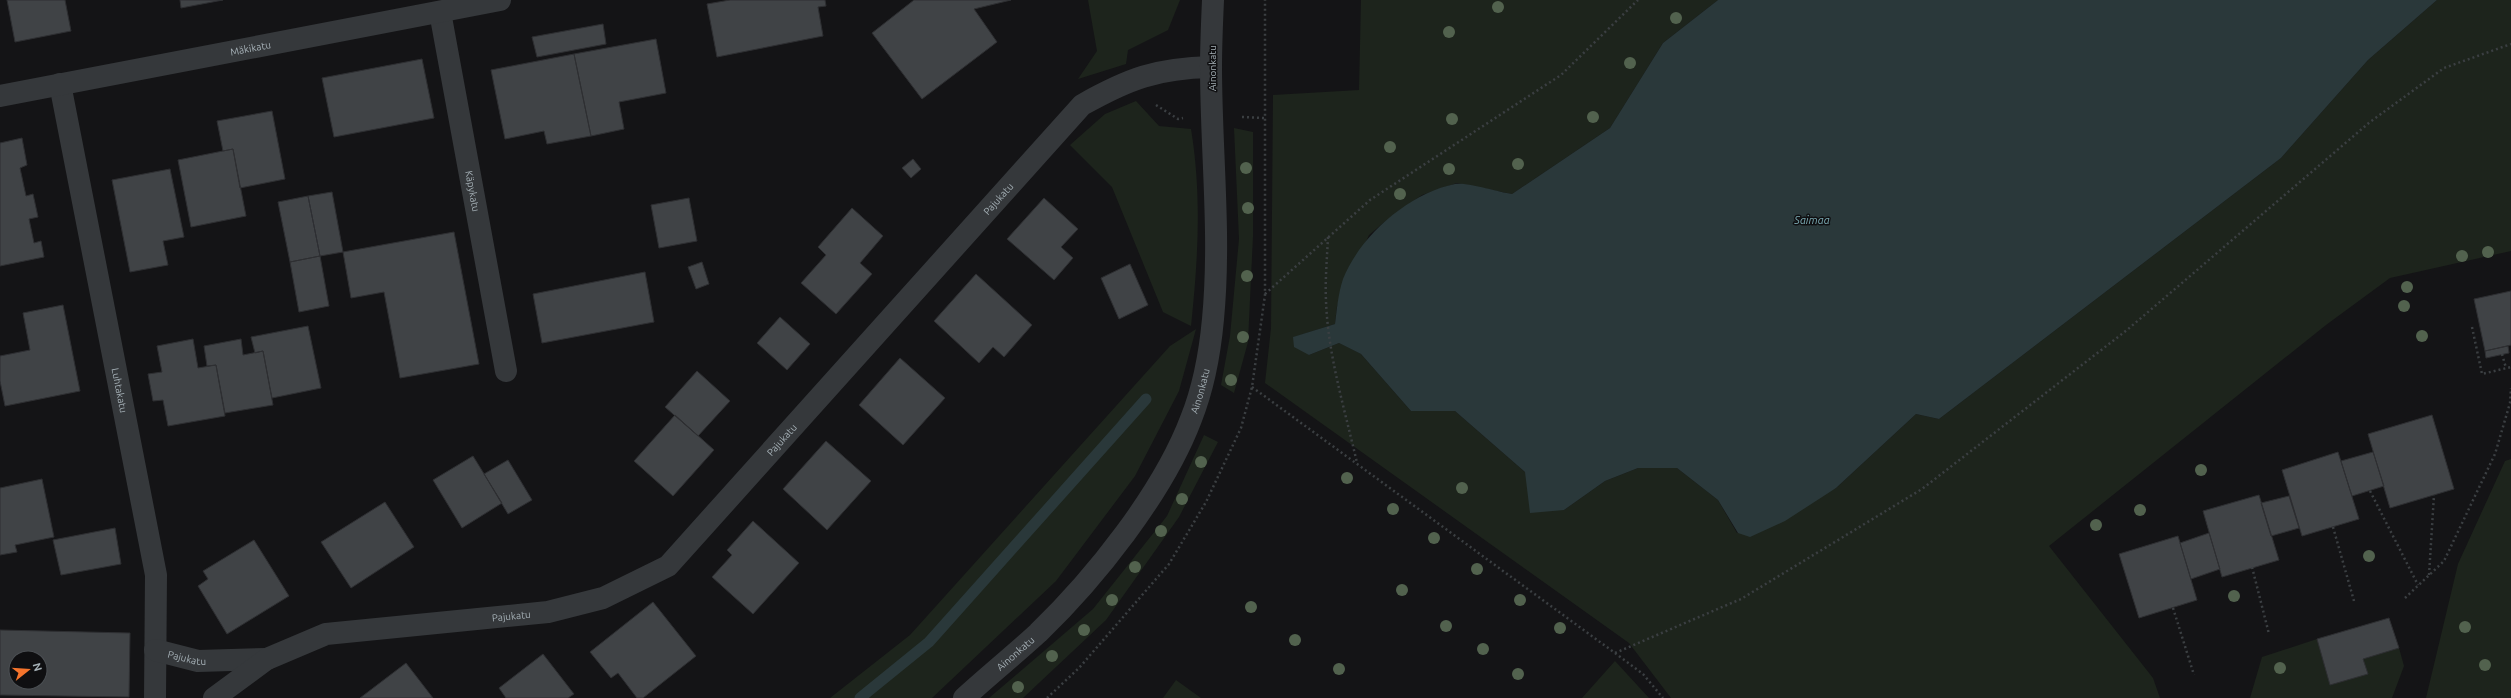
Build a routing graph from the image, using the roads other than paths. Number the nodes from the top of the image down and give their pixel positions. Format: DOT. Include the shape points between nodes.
graph roads {
  1 [pos="500,0"];
  2 [pos="1213,0"];
  3 [pos="440,12"];
  4 [pos="1211,67"];
  5 [pos="60,84"];
  6 [pos="0,96"];
  7 [pos="506,371"];
  8 [pos="155,650"];
  9 [pos="267,659"];
  10 [pos="155,698"];
  11 [pos="214,698"];
  12 [pos="964,698"];
  1 -- 3 [label="street, Mäkikatu"];
  2 -- 4 [label="street, Ainonkatu"];
  3 -- 5 [label="street, Mäkikatu"];
  3 -- 7 [label="street, Käpykatu"];
  4 -- 9 [label="street, Pajukatu" via="1184,68 1135,78 1082,105 668,566 603,598 548,612 326,634"];
  4 -- 12 [label="street, Ainonkatu" via="1216,266 1213,320 1205,366 1191,420 1161,478 1127,529 1090,575 1038,632"];
  5 -- 6 [label="street, Mäkikatu"];
  5 -- 8 [label="street, Luhtakatu" via="156,575"];
  8 -- 9 [label="street, Pajukatu" via="198,661"];
  8 -- 10 [label="street, Luhtakatu"];
  9 -- 11 [label="street, Pajukatu"];
}
